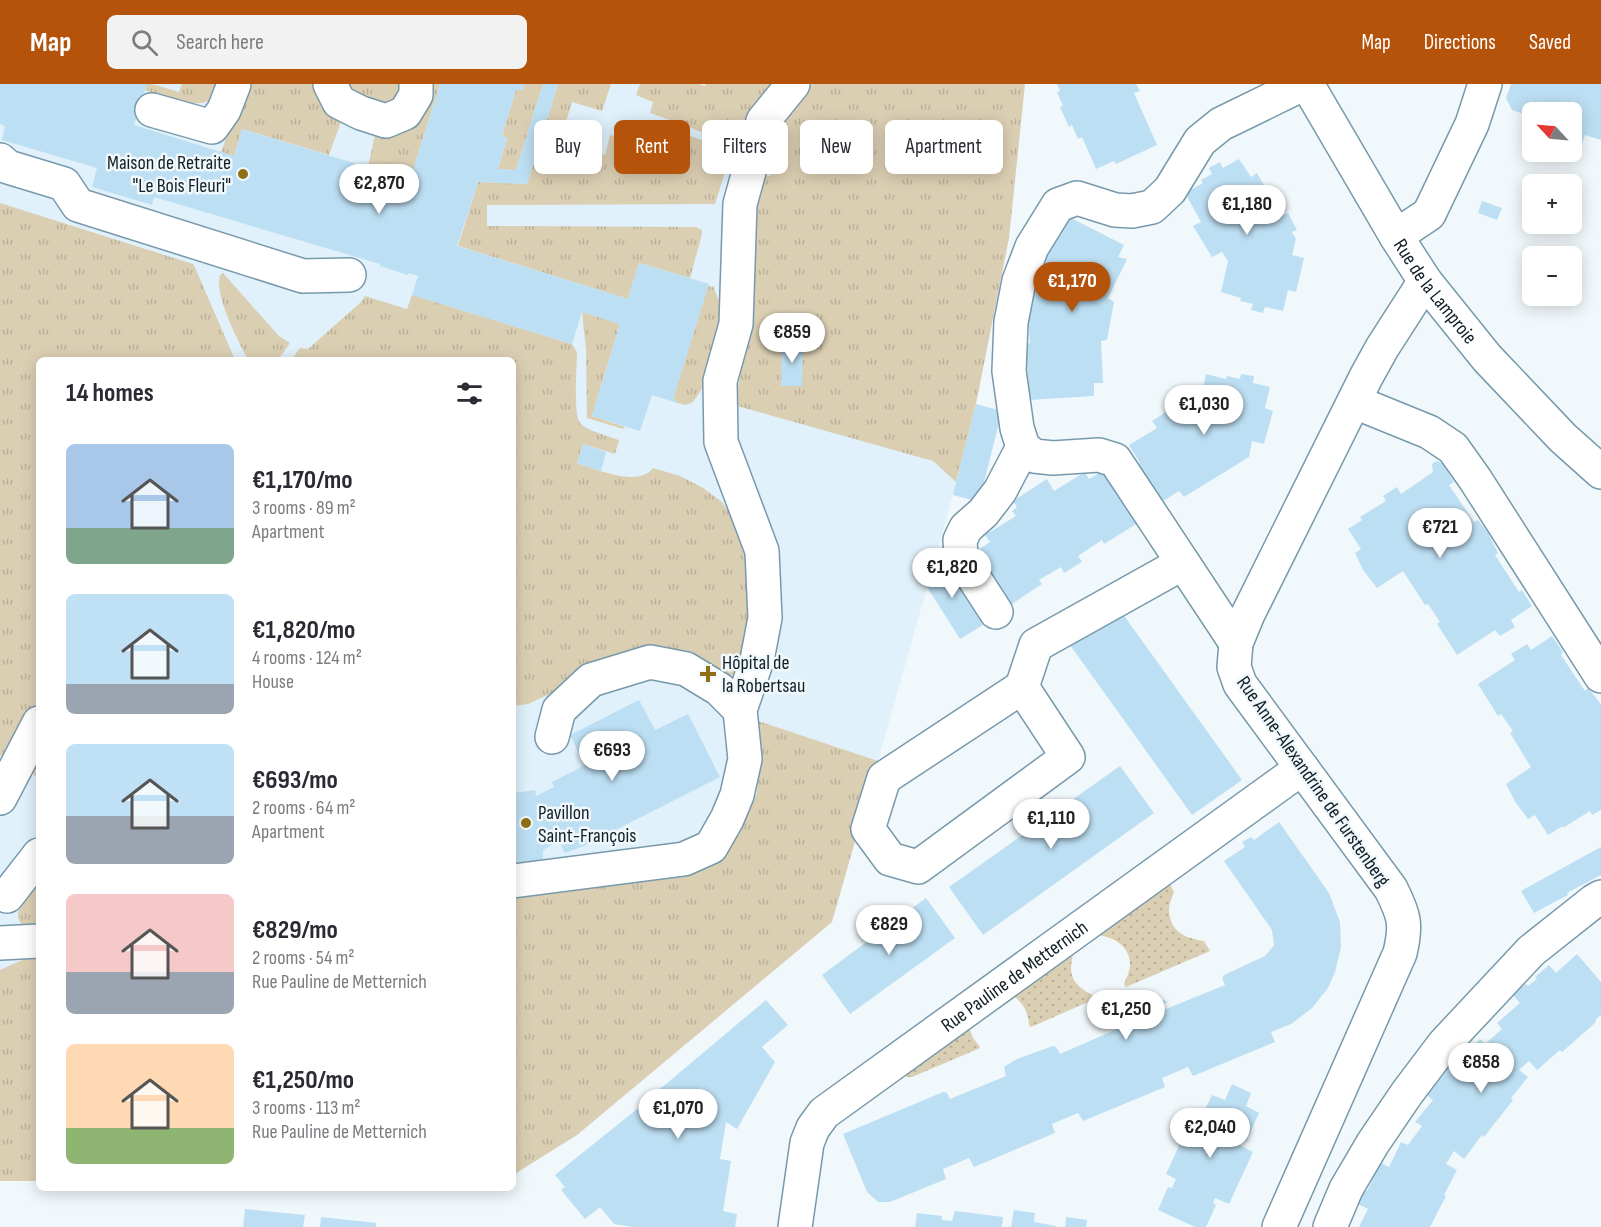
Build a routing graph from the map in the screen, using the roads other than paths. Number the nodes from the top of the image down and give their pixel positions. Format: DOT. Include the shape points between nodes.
graph roads {
  1 [pos="234,84"];
  2 [pos="330,84"];
  3 [pos="416,84"];
  4 [pos="793,84"];
  5 [pos="1305,84"];
  6 [pos="1485,84"];
  7 [pos="152,110"];
  8 [pos="0,160"];
  9 [pos="1396,236"];
  10 [pos="349,275"];
  11 [pos="1425,281"];
  12 [pos="1354,402"];
  13 [pos="1023,447"];
  14 [pos="1601,472"];
  15 [pos="1183,563"];
  16 [pos="996,612"];
  17 [pos="1236,643"];
  18 [pos="1601,676"];
  19 [pos="1022,687"];
  20 [pos="740,710"];
  21 [pos="36,729"];
  22 [pos="552,737"];
  23 [pos="1302,768"];
  24 [pos="0,798"];
  25 [pos="36,859"];
  26 [pos="516,881"];
  27 [pos="1601,897"];
  28 [pos="2,899"];
  29 [pos="36,941"];
  30 [pos="0,943"];
  31 [pos="795,1227"];
  32 [pos="1279,1227"];
  33 [pos="1330,1227"];
  1 -- 7 [label="street" via="224,110 212,126"];
  2 -- 3 [label="street" via="339,102 386,121 405,113 416,95"];
  4 -- 20 [label="street" via="763,121 740,204 736,324 720,381 721,442 762,551 765,618 757,660"];
  5 -- 9 [label="street, Rue de la Lamproie"];
  5 -- 13 [label="street" via="1221,124 1200,141 1170,190 1152,207 1115,210 1077,198 1058,206 1032,247 1019,281 1011,322 1009,371"];
  6 -- 9 [label="street" via="1473,124 1429,214"];
  8 -- 10 [label="street" via="8,167 64,184 78,205 303,276"];
  9 -- 11 [label="street, Rue de la Lamproie"];
  11 -- 12 [label="street, Rue Anne-Alexandrine de Furstenberg" via="1382,348"];
  11 -- 14 [label="street, Rue de la Lamproie" via="1487,358"];
  12 -- 17 [label="street, Rue Anne-Alexandrine de Furstenberg"];
  12 -- 18 [label="street" via="1429,432 1453,448"];
  13 -- 15 [label="street" via="1035,456 1099,455 1115,460"];
  13 -- 16 [label="street" via="1000,491 960,540 961,558"];
  15 -- 17 [label="street"];
  15 -- 19 [label="street" via="1036,645"];
  17 -- 23 [label="street, Rue Anne-Alexandrine de Furstenberg" via="1234,667 1240,684"];
  19 -- 19 [label="street" via="884,778 868,829 890,859 918,867 1068,757"];
  20 -- 22 [label="street" via="718,689 686,669 650,662 591,680 559,710"];
  20 -- 26 [label="street" via="745,759 737,795 711,846 684,859"];
  21 -- 24 [label="street"];
  23 -- 31 [label="street, Rue Pauline de Metternich" via="824,1113 807,1143"];
  23 -- 32 [label="street, Rue Anne-Alexandrine de Furstenberg" via="1390,889 1401,910 1405,932 1400,953"];
  25 -- 28 [label="street"];
  27 -- 33 [label="street" via="1531,951 1444,1044 1373,1143 1346,1189"];
  29 -- 30 [label="street"];
}
